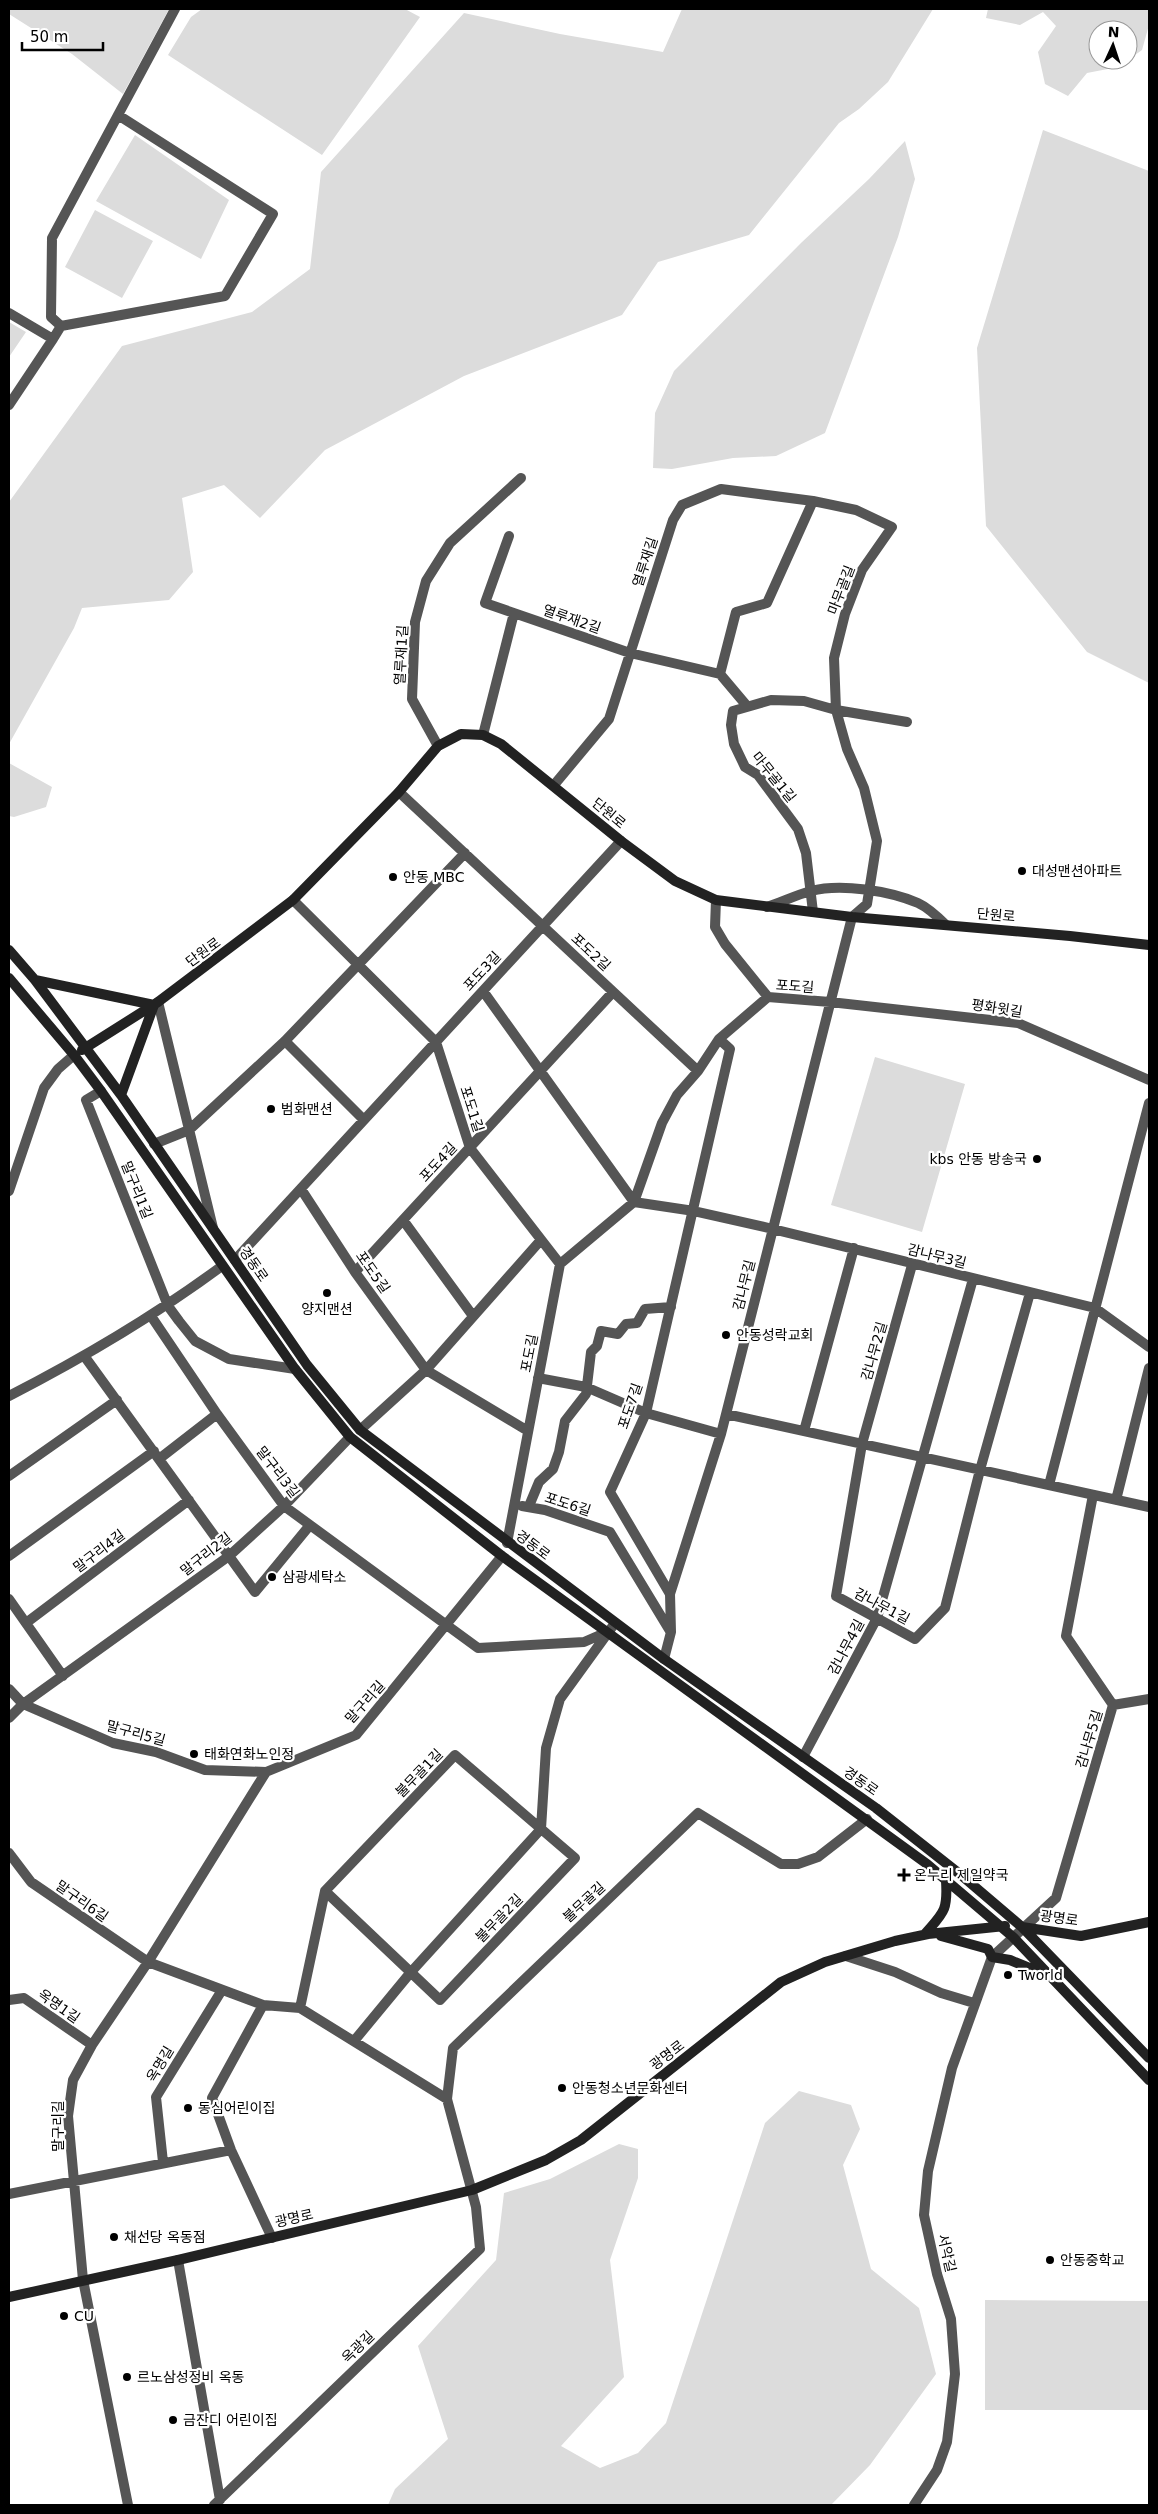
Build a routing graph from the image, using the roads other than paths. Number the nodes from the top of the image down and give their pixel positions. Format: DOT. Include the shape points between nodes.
graph roads {
  1 [pos="175,9"];
  2 [pos="118,115"];
  3 [pos="9,313"];
  4 [pos="61,326"];
  5 [pos="53,340"];
  6 [pos="9,405"];
  7 [pos="521,478"];
  8 [pos="813,501"];
  9 [pos="856,510"];
  10 [pos="509,536"];
  11 [pos="514,613"];
  12 [pos="630,653"];
  13 [pos="720,674"];
  14 [pos="747,706"];
  15 [pos="836,710"];
  16 [pos="907,722"];
  17 [pos="483,735"];
  18 [pos="438,746"];
  19 [pos="554,785"];
  20 [pos="399,792"];
  21 [pos="621,841"];
  22 [pos="465,853"];
  23 [pos="870,890"];
  24 [pos="812,891"];
  25 [pos="294,900"];
  26 [pos="716,900"];
  27 [pos="767,907"];
  28 [pos="813,912"];
  29 [pos="852,917"];
  30 [pos="946,925"];
  31 [pos="543,926"];
  32 [pos="1149,945"];
  33 [pos="9,950"];
  34 [pos="359,966"];
  35 [pos="9,978"];
  36 [pos="35,980"];
  37 [pos="483,991"];
  38 [pos="613,992"];
  39 [pos="768,998"];
  40 [pos="830,1002"];
  41 [pos="156,1003"];
  42 [pos="719,1039"];
  43 [pos="285,1041"];
  44 [pos="436,1042"];
  45 [pos="86,1047"];
  46 [pos="74,1055"];
  47 [pos="541,1071"];
  48 [pos="698,1071"];
  49 [pos="1149,1080"];
  50 [pos="101,1091"];
  51 [pos="121,1095"];
  52 [pos="1149,1103"];
  53 [pos="364,1120"];
  54 [pos="189,1130"];
  55 [pos="154,1144"];
  56 [pos="470,1148"];
  57 [pos="301,1189"];
  58 [pos="9,1191"];
  59 [pos="634,1202"];
  60 [pos="694,1210"];
  61 [pos="403,1220"];
  62 [pos="213,1229"];
  63 [pos="773,1229"];
  64 [pos="540,1241"];
  65 [pos="854,1248"];
  66 [pos="235,1260"];
  67 [pos="560,1264"];
  68 [pos="912,1265"];
  69 [pos="222,1266"];
  70 [pos="355,1272"];
  71 [pos="973,1279"];
  72 [pos="1030,1293"];
  73 [pos="168,1306"];
  74 [pos="671,1307"];
  75 [pos="1095,1308"];
  76 [pos="151,1316"];
  77 [pos="473,1316"];
  78 [pos="1149,1347"];
  79 [pos="85,1356"];
  80 [pos="1149,1368"];
  81 [pos="295,1369"];
  82 [pos="426,1370"];
  83 [pos="538,1378"];
  84 [pos="586,1387"];
  85 [pos="9,1396"];
  86 [pos="117,1400"];
  87 [pos="646,1412"];
  88 [pos="217,1414"];
  89 [pos="726,1414"];
  90 [pos="360,1430"];
  91 [pos="528,1431"];
  92 [pos="804,1431"];
  93 [pos="721,1434"];
  94 [pos="350,1437"];
  95 [pos="862,1444"];
  96 [pos="157,1455"];
  97 [pos="922,1457"];
  98 [pos="980,1470"];
  99 [pos="9,1476"];
  100 [pos="1049,1485"];
  101 [pos="1093,1495"];
  102 [pos="189,1500"];
  103 [pos="1116,1500"];
  104 [pos="284,1506"];
  105 [pos="514,1506"];
  106 [pos="528,1506"];
  107 [pos="1149,1507"];
  108 [pos="310,1525"];
  109 [pos="507,1542"];
  110 [pos="9,1556"];
  111 [pos="229,1556"];
  112 [pos="502,1556"];
  113 [pos="670,1594"];
  114 [pos="9,1599"];
  115 [pos="877,1618"];
  116 [pos="26,1623"];
  117 [pos="615,1623"];
  118 [pos="446,1625"];
  119 [pos="607,1632"];
  120 [pos="670,1632"];
  121 [pos="664,1659"];
  122 [pos="64,1676"];
  123 [pos="9,1689"];
  124 [pos="1149,1699"];
  125 [pos="23,1704"];
  126 [pos="1113,1705"];
  127 [pos="9,1718"];
  128 [pos="803,1757"];
  129 [pos="266,1772"];
  130 [pos="867,1819"];
  131 [pos="541,1829"];
  132 [pos="9,1853"];
  133 [pos="946,1881"];
  134 [pos="325,1891"];
  135 [pos="1149,1922"];
  136 [pos="1002,1926"];
  137 [pos="1022,1927"];
  138 [pos="926,1935"];
  139 [pos="1013,1937"];
  140 [pos="846,1956"];
  141 [pos="992,1957"];
  142 [pos="148,1962"];
  143 [pos="410,1972"];
  144 [pos="1054,1978"];
  145 [pos="222,1990"];
  146 [pos="9,2000"];
  147 [pos="974,2003"];
  148 [pos="263,2005"];
  149 [pos="300,2008"];
  150 [pos="354,2041"];
  151 [pos="92,2046"];
  152 [pos="1149,2058"];
  153 [pos="1149,2080"];
  154 [pos="447,2099"];
  155 [pos="230,2150"];
  156 [pos="163,2162"];
  157 [pos="73,2181"];
  158 [pos="472,2190"];
  159 [pos="9,2194"];
  160 [pos="272,2238"];
  161 [pos="178,2260"];
  162 [pos="83,2280"];
  163 [pos="9,2297"];
  164 [pos="217,2502"];
  165 [pos="128,2505"];
  166 [pos="914,2505"];
  1 -- 2 [label="street"];
  2 -- 4 [label="street" via="52,238 51,317"];
  2 -- 4 [label="street" via="273,214 226,296"];
  3 -- 5 [label="street"];
  4 -- 5 [label="street"];
  5 -- 6 [label="street"];
  7 -- 18 [label="street, 열루재1길" via="450,543 426,581 415,622 412,699"];
  8 -- 9 [label="street, 열루재길"];
  8 -- 12 [label="street, 열루재길" via="721,489 682,505 673,520"];
  8 -- 13 [label="street" via="767,603 736,612"];
  9 -- 15 [label="street, 마무골길" via="892,527 862,570 845,614 834,658"];
  10 -- 11 [label="street, 열루재2길" via="485,603"];
  11 -- 12 [label="street, 열루재2길"];
  11 -- 17 [label="street"];
  12 -- 13 [label="street, 열루재2길"];
  12 -- 19 [label="street, 열루재길" via="609,719"];
  13 -- 14 [label="street"];
  14 -- 15 [label="street" via="771,700 796,701"];
  14 -- 24 [label="street, 마무골1길" via="733,711 734,744 746,767 758,775 798,829 806,853"];
  15 -- 16 [label="street"];
  15 -- 23 [label="street, 마무골길" via="846,749 864,788 877,841"];
  17 -- 18 [label="street, 단원로" via="461,734"];
  17 -- 19 [label="street, 단원로" via="502,744"];
  18 -- 20 [label="street, 단원로"];
  19 -- 21 [label="street, 단원로"];
  20 -- 22 [label="street, 포도2길"];
  20 -- 25 [label="street, 단원로"];
  21 -- 26 [label="street, 단원로" via="676,881"];
  21 -- 31 [label="street, 포도3길"];
  22 -- 31 [label="street, 포도2길"];
  22 -- 34 [label="street"];
  23 -- 24 [label="street" via="830,888"];
  23 -- 29 [label="street, 마무골길" via="867,904"];
  23 -- 30 [label="street" via="920,904"];
  24 -- 27 [label="street"];
  24 -- 28 [label="street, 마무골1길"];
  25 -- 34 [label="street, 포도1길"];
  25 -- 41 [label="street, 단원로"];
  26 -- 27 [label="street, 단원로"];
  26 -- 39 [label="street" via="715,927"];
  27 -- 28 [label="street, 단원로"];
  28 -- 29 [label="street, 단원로"];
  29 -- 30 [label="street, 단원로"];
  29 -- 40 [label="street, 감나무길"];
  30 -- 32 [label="street, 단원로"];
  31 -- 37 [label="street, 포도3길"];
  31 -- 38 [label="street, 포도2길"];
  33 -- 36 [label="street, 경동로"];
  34 -- 43 [label="street"];
  34 -- 44 [label="street, 포도1길"];
  35 -- 46 [label="street, 경동로"];
  36 -- 41 [label="street"];
  36 -- 45 [label="street, 경동로"];
  37 -- 44 [label="street, 포도3길"];
  37 -- 47 [label="street"];
  38 -- 47 [label="street, 포도4길"];
  38 -- 48 [label="street, 포도2길"];
  39 -- 40 [label="street, 포도길"];
  39 -- 42 [label="street, 포도길"];
  40 -- 49 [label="street, 평화윗길" via="1018,1023"];
  40 -- 63 [label="street, 감나무길"];
  41 -- 45 [label="street, 단원로"];
  41 -- 51 [label="street"];
  41 -- 54 [label="street"];
  42 -- 48 [label="street, 포도길"];
  42 -- 60 [label="street, 포도7길" via="730,1049"];
  43 -- 53 [label="street"];
  43 -- 54 [label="street"];
  44 -- 53 [label="street, 포도3길"];
  44 -- 56 [label="street, 포도1길"];
  45 -- 46 [label="street, 단원로"];
  45 -- 51 [label="street, 경동로"];
  46 -- 50 [label="street, 경동로"];
  46 -- 58 [label="street" via="58,1068 44,1088"];
  47 -- 56 [label="street, 포도4길"];
  47 -- 59 [label="street"];
  48 -- 59 [label="street, 포도길" via="678,1095 662,1123"];
  50 -- 69 [label="street, 경동로"];
  50 -- 73 [label="street, 말구리1길" via="86,1100"];
  51 -- 55 [label="street, 경동로"];
  52 -- 75 [label="street"];
  53 -- 57 [label="street, 포도3길"];
  54 -- 55 [label="street"];
  54 -- 62 [label="street"];
  55 -- 62 [label="street, 경동로"];
  56 -- 61 [label="street, 포도4길"];
  56 -- 64 [label="street, 포도1길"];
  57 -- 66 [label="street, 포도3길"];
  57 -- 70 [label="street, 포도5길"];
  59 -- 60 [label="street"];
  59 -- 67 [label="street"];
  60 -- 63 [label="street"];
  60 -- 74 [label="street, 포도7길"];
  61 -- 70 [label="street, 포도4길"];
  61 -- 77 [label="street"];
  62 -- 66 [label="street, 경동로"];
  63 -- 65 [label="street, 감나무3길"];
  63 -- 89 [label="street, 감나무길"];
  64 -- 67 [label="street, 포도1길"];
  64 -- 77 [label="street"];
  65 -- 68 [label="street, 감나무3길"];
  65 -- 92 [label="street"];
  66 -- 90 [label="street, 경동로" via="307,1365"];
  67 -- 83 [label="street, 포도길"];
  68 -- 71 [label="street, 감나무3길"];
  68 -- 95 [label="street, 감나무2길"];
  69 -- 73 [label="street"];
  69 -- 81 [label="street, 경동로"];
  70 -- 82 [label="street, 포도5길"];
  71 -- 72 [label="street, 감나무3길"];
  71 -- 97 [label="street"];
  72 -- 75 [label="street, 감나무3길"];
  72 -- 98 [label="street"];
  73 -- 76 [label="street"];
  73 -- 81 [label="street, 말구리1길" via="195,1340 229,1359"];
  74 -- 84 [label="street, 포도6길" via="644,1309 636,1323 626,1324 618,1334 601,1331 597,1346 591,1352"];
  74 -- 87 [label="street, 포도7길"];
  75 -- 78 [label="street, 감나무3길"];
  75 -- 100 [label="street"];
  76 -- 79 [label="street"];
  76 -- 88 [label="street, 말구리3길"];
  77 -- 82 [label="street"];
  79 -- 85 [label="street"];
  79 -- 86 [label="street"];
  80 -- 103 [label="street"];
  81 -- 94 [label="street, 경동로"];
  82 -- 90 [label="street"];
  82 -- 91 [label="street, 포도5길"];
  83 -- 84 [label="street"];
  83 -- 91 [label="street, 포도길"];
  84 -- 87 [label="street"];
  84 -- 106 [label="street, 포도6길" via="586,1394 565,1420 552,1469 539,1482"];
  86 -- 96 [label="street"];
  86 -- 99 [label="street"];
  87 -- 93 [label="street"];
  87 -- 113 [label="street, 포도7길" via="610,1492"];
  88 -- 96 [label="street"];
  88 -- 104 [label="street, 말구리3길"];
  89 -- 92 [label="street"];
  89 -- 93 [label="street, 감나무길"];
  90 -- 109 [label="street, 경동로"];
  91 -- 105 [label="street, 포도길"];
  92 -- 95 [label="street"];
  93 -- 113 [label="street, 감나무길"];
  94 -- 104 [label="street, 말구리2길"];
  94 -- 112 [label="street, 경동로"];
  95 -- 97 [label="street"];
  95 -- 115 [label="street, 감나무1길" via="836,1596"];
  96 -- 102 [label="street"];
  96 -- 110 [label="street"];
  97 -- 98 [label="street"];
  97 -- 115 [label="street, 감나무4길"];
  98 -- 100 [label="street"];
  98 -- 115 [label="street, 감나무1길" via="946,1608 915,1639"];
  100 -- 101 [label="street"];
  101 -- 103 [label="street"];
  101 -- 126 [label="street, 감나무5길" via="1066,1636"];
  102 -- 111 [label="street"];
  102 -- 116 [label="street, 말구리4길"];
  103 -- 107 [label="street"];
  104 -- 108 [label="street, 말구리3길"];
  104 -- 111 [label="street, 말구리2길"];
  105 -- 106 [label="street"];
  105 -- 109 [label="street, 포도길"];
  106 -- 120 [label="street, 포도6길" via="610,1532"];
  108 -- 111 [label="street" via="255,1592"];
  108 -- 118 [label="street, 말구리3길"];
  109 -- 117 [label="street, 경동로"];
  111 -- 122 [label="street, 말구리2길"];
  112 -- 118 [label="street, 말구리길"];
  112 -- 119 [label="street, 경동로"];
  113 -- 120 [label="street, 감나무길"];
  114 -- 116 [label="street"];
  115 -- 128 [label="street, 감나무4길"];
  116 -- 122 [label="street"];
  117 -- 119 [label="street"];
  117 -- 121 [label="street, 경동로"];
  118 -- 119 [label="street, 말구리3길" via="478,1648 584,1642"];
  118 -- 129 [label="street, 말구리길" via="356,1735"];
  119 -- 130 [label="street, 경동로"];
  119 -- 131 [label="street" via="560,1700 546,1748"];
  120 -- 121 [label="street, 감나무길"];
  121 -- 128 [label="street, 경동로"];
  122 -- 125 [label="street, 말구리2길"];
  123 -- 125 [label="street, 말구리5길"];
  124 -- 126 [label="street"];
  125 -- 127 [label="street, 말구리2길"];
  125 -- 129 [label="street, 말구리5길" via="113,1744 156,1752 205,1770"];
  126 -- 137 [label="street, 감나무5길" via="1056,1898"];
  128 -- 137 [label="street, 경동로" via="876,1808"];
  129 -- 142 [label="street, 말구리길"];
  130 -- 133 [label="street, 경동로"];
  130 -- 154 [label="street, 불무골길" via="818,1857 798,1864 780,1864 698,1813 453,2048"];
  131 -- 134 [label="street, 불무골1길" via="456,1755"];
  131 -- 143 [label="street"];
  131 -- 143 [label="street, 불무골2길" via="575,1858 440,2000"];
  132 -- 142 [label="street, 말구리6길" via="31,1882"];
  133 -- 136 [label="street, 경동로"];
  133 -- 138 [label="street" via="947,1905"];
  134 -- 143 [label="street"];
  134 -- 149 [label="street"];
  135 -- 137 [label="street, 광명로" via="1081,1936"];
  136 -- 137 [label="street, 광명로"];
  136 -- 138 [label="street, 광명로"];
  136 -- 139 [label="street, 경동로"];
  137 -- 139 [label="street, 서악길"];
  137 -- 152 [label="street, 경동로"];
  138 -- 140 [label="street, 광명로"];
  138 -- 141 [label="street" via="951,1938 988,1949"];
  139 -- 141 [label="street, 서악길"];
  139 -- 144 [label="street, 경동로"];
  140 -- 147 [label="street"];
  140 -- 158 [label="street, 광명로" via="781,1982 581,2140 546,2160"];
  141 -- 144 [label="street" via="1010,1960"];
  141 -- 147 [label="street, 서악길"];
  142 -- 145 [label="street"];
  142 -- 151 [label="street, 말구리길"];
  143 -- 150 [label="street"];
  144 -- 153 [label="street, 경동로"];
  145 -- 148 [label="street"];
  145 -- 156 [label="street, 옥명길" via="156,2097"];
  146 -- 151 [label="street, 옥명1길" via="24,1998"];
  147 -- 166 [label="street, 서악길" via="952,2068 928,2172 924,2215 950,2319 955,2374 946,2442 937,2470"];
  148 -- 149 [label="street"];
  148 -- 155 [label="street" via="212,2098"];
  149 -- 150 [label="street"];
  150 -- 154 [label="street"];
  151 -- 157 [label="street, 말구리길" via="73,2080 68,2116"];
  154 -- 158 [label="street, 불무골길"];
  155 -- 156 [label="street"];
  155 -- 160 [label="street"];
  156 -- 157 [label="street"];
  157 -- 159 [label="street"];
  157 -- 162 [label="street, 말구리길"];
  158 -- 160 [label="street, 광명로"];
  158 -- 164 [label="street, 옥광길" via="480,2249"];
  160 -- 161 [label="street, 광명로"];
  161 -- 162 [label="street, 광명로"];
  161 -- 164 [label="street"];
  162 -- 163 [label="street, 광명로"];
  162 -- 165 [label="street"];
}
